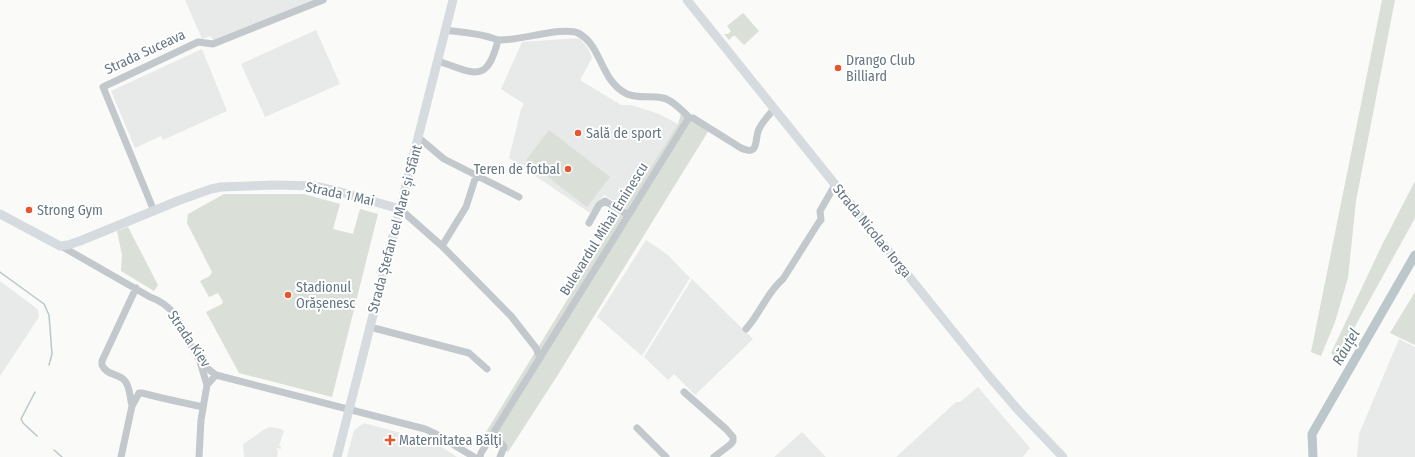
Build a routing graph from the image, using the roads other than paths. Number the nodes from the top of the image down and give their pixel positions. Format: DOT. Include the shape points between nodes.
graph roads {
  1 [pos="323,0"];
  2 [pos="453,0"];
  3 [pos="687,0"];
  4 [pos="445,30"];
  5 [pos="498,40"];
  6 [pos="438,61"];
  7 [pos="774,109"];
  8 [pos="690,118"];
  9 [pos="419,138"];
  10 [pos="476,176"];
  11 [pos="835,185"];
  12 [pos="519,197"];
  13 [pos="400,209"];
  14 [pos="154,211"];
  15 [pos="0,214"];
  16 [pos="628,214"];
  17 [pos="589,223"];
  18 [pos="60,246"];
  19 [pos="442,246"];
  20 [pos="136,288"];
  21 [pos="370,327"];
  22 [pos="746,329"];
  23 [pos="540,358"];
  24 [pos="199,359"];
  25 [pos="487,369"];
  26 [pos="216,375"];
  27 [pos="207,385"];
  28 [pos="684,392"];
  29 [pos="132,406"];
  30 [pos="203,407"];
  31 [pos="348,410"];
  32 [pos="637,428"];
  33 [pos="491,437"];
  34 [pos="121,457"];
  35 [pos="199,457"];
  36 [pos="336,457"];
  37 [pos="474,457"];
  38 [pos="480,457"];
  39 [pos="500,457"];
  40 [pos="666,457"];
  41 [pos="714,457"];
  42 [pos="1064,457"];
  1 -- 14 [label="street, Strada Suceava" via="213,44 198,42 104,85"];
  2 -- 4 [label="main road, Strada Ștefan cel Mare și Sfânt"];
  3 -- 7 [label="main road, Strada Nicolae Iorga"];
  4 -- 5 [label="street"];
  4 -- 6 [label="main road, Strada Ștefan cel Mare și Sfânt"];
  5 -- 6 [label="street" via="494,56 482,72"];
  5 -- 8 [label="street" via="565,31 577,33 594,49 608,77 617,87 637,97 663,98"];
  6 -- 9 [label="main road, Strada Ștefan cel Mare și Sfânt"];
  7 -- 8 [label="street" via="759,130 757,144 751,150 740,148"];
  7 -- 11 [label="main road, Strada Nicolae Iorga"];
  8 -- 16 [label="street, Bulevardul Mihai Eminescu"];
  9 -- 10 [label="street" via="444,159"];
  9 -- 13 [label="main road, Strada Ștefan cel Mare și Sfânt"];
  10 -- 12 [label="street"];
  10 -- 19 [label="street" via="466,207"];
  11 -- 22 [label="street" via="820,211 821,220 783,279 775,286"];
  11 -- 42 [label="main road, Strada Nicolae Iorga" via="1000,390"];
  13 -- 14 [label="main road, Strada 1 Mai" via="321,188 275,185 211,189"];
  13 -- 19 [label="street, Strada 1 Mai"];
  13 -- 21 [label="main road, Strada Ștefan cel Mare și Sfânt"];
  14 -- 18 [label="main road, Strada 1 Mai" via="80,242"];
  15 -- 18 [label="main road, Strada Kiev"];
  16 -- 17 [label="street" via="605,201 599,205"];
  16 -- 23 [label="street, Bulevardul Mihai Eminescu"];
  18 -- 20 [label="street, Strada Kiev"];
  19 -- 23 [label="street, Strada 1 Mai" via="511,316 536,348"];
  20 -- 24 [label="street, Strada Kiev" via="160,300 171,310 182,325"];
  20 -- 29 [label="street" via="102,361 107,371 126,382"];
  21 -- 25 [label="street" via="469,353"];
  21 -- 31 [label="main road, Strada Ștefan cel Mare și Sfânt"];
  23 -- 33 [label="street, Bulevardul Mihai Eminescu"];
  24 -- 26 [label="street, Strada Kiev"];
  24 -- 27 [label="street"];
  26 -- 27 [label="street"];
  26 -- 31 [label="street, Strada Kiev"];
  27 -- 30 [label="street"];
  28 -- 41 [label="street" via="733,437 731,444"];
  29 -- 30 [label="street" via="140,392"];
  29 -- 34 [label="street"];
  30 -- 35 [label="street"];
  31 -- 36 [label="main road, Strada Ștefan cel Mare și Sfânt"];
  31 -- 37 [label="street, Strada Kiev" via="425,429"];
  32 -- 40 [label="street"];
  33 -- 38 [label="street, Bulevardul Mihai Eminescu"];
  33 -- 39 [label="street" via="504,447"];
}
